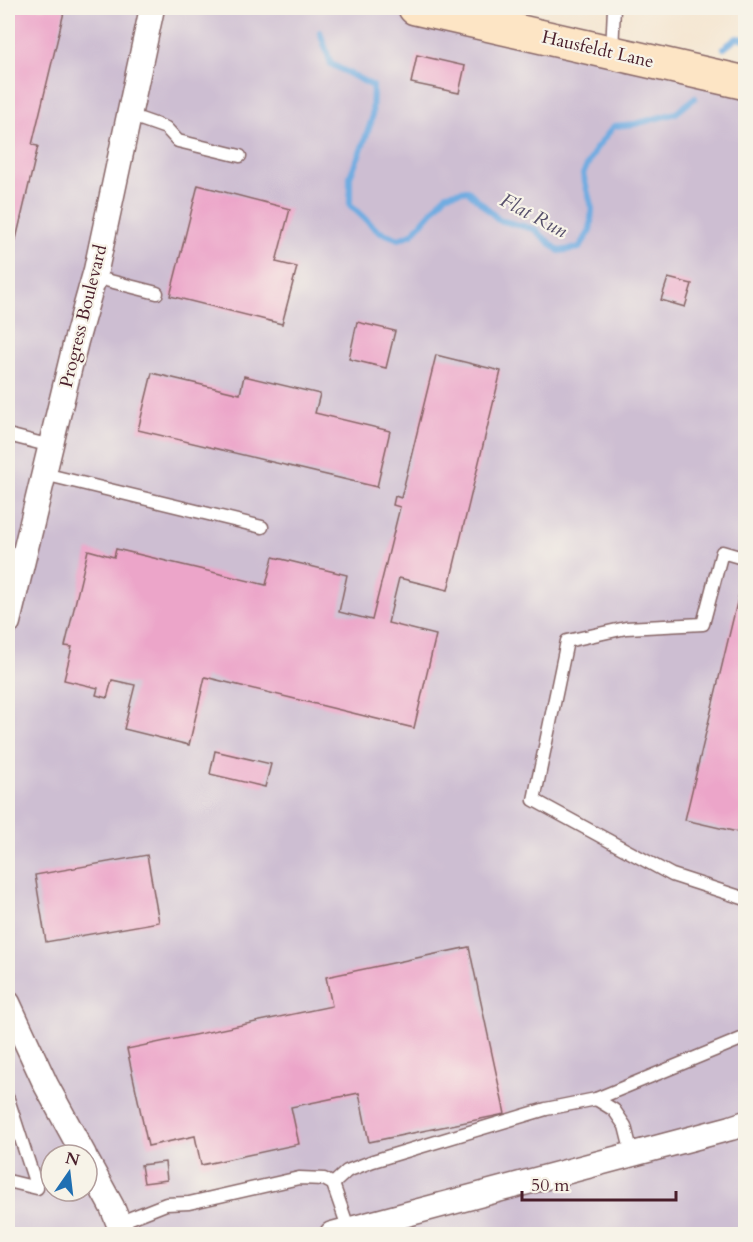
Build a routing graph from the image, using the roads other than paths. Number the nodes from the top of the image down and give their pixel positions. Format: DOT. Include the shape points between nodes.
graph roads {
  1 [pos="152,8"];
  2 [pos="415,8"];
  3 [pos="614,8"];
  4 [pos="612,52"];
  5 [pos="746,83"];
  6 [pos="129,115"];
  7 [pos="240,156"];
  8 [pos="94,277"];
  9 [pos="157,292"];
  10 [pos="8,435"];
  11 [pos="51,446"];
  12 [pos="44,474"];
  13 [pos="262,527"];
  14 [pos="746,559"];
  15 [pos="8,622"];
  16 [pos="746,899"];
  17 [pos="8,1003"];
  18 [pos="746,1037"];
  19 [pos="8,1099"];
  20 [pos="596,1099"];
  21 [pos="746,1123"];
  22 [pos="77,1143"];
  23 [pos="632,1154"];
  24 [pos="8,1181"];
  25 [pos="99,1183"];
  26 [pos="333,1184"];
  27 [pos="121,1229"];
  28 [pos="341,1232"];
  1 -- 6 [label="street, Progress Boulevard"];
  2 -- 4 [label="street, Hausfeldt Lane"];
  3 -- 4 [label="lane"];
  4 -- 5 [label="street, Hausfeldt Lane"];
  6 -- 7 [label="lane" via="166,128 178,141"];
  6 -- 8 [label="street, Progress Boulevard"];
  8 -- 9 [label="lane"];
  8 -- 11 [label="street, Progress Boulevard"];
  10 -- 11 [label="lane"];
  11 -- 12 [label="street, Progress Boulevard"];
  12 -- 13 [label="lane"];
  12 -- 15 [label="street, Progress Boulevard"];
  14 -- 16 [label="lane" via="722,552 703,624 626,628 567,641 534,800 672,875"];
  17 -- 22 [label="street"];
  18 -- 20 [label="lane"];
  19 -- 24 [label="lane" via="37,1188"];
  20 -- 23 [label="lane" via="614,1110 625,1126"];
  20 -- 26 [label="lane" via="546,1109 373,1161 347,1171"];
  21 -- 23 [label="street"];
  23 -- 28 [label="street"];
  25 -- 27 [label="street"];
  26 -- 27 [label="lane" via="324,1179 299,1178 189,1203 165,1204"];
  26 -- 28 [label="lane"];
}
